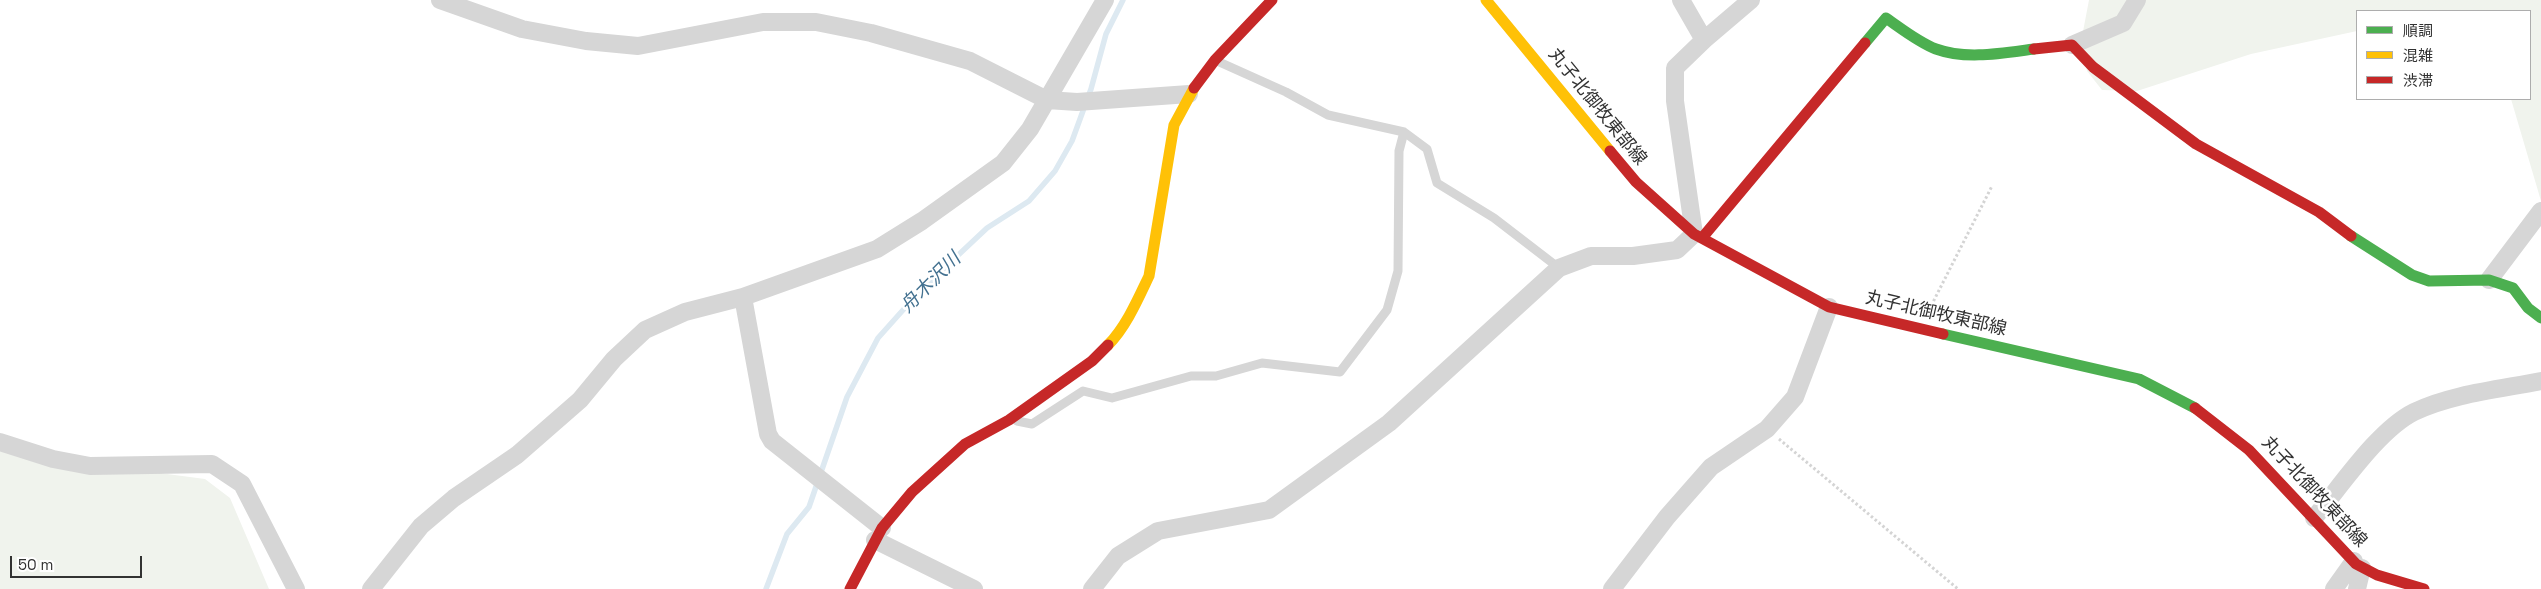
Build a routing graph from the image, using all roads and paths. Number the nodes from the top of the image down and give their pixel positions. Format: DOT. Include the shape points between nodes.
graph roads {
  1 [pos="440,0"];
  2 [pos="1105,0"];
  3 [pos="1272,0"];
  4 [pos="1486,0"];
  5 [pos="1681,0"];
  6 [pos="1751,0"];
  7 [pos="2137,0"];
  8 [pos="1704,40"];
  9 [pos="2072,45"];
  10 [pos="1215,60"];
  11 [pos="1189,94"];
  12 [pos="1047,100"];
  13 [pos="1404,132"];
  14 [pos="1992,186"];
  15 [pos="2541,211"];
  16 [pos="1698,236"];
  17 [pos="1559,268"];
  18 [pos="2489,280"];
  19 [pos="743,296"];
  20 [pos="1829,307"];
  21 [pos="2541,318"];
  22 [pos="1920,328"];
  23 [pos="2541,381"];
  24 [pos="1009,420"];
  25 [pos="1767,429"];
  26 [pos="0,442"];
  27 [pos="2314,518"];
  28 [pos="879,534"];
  29 [pos="2358,565"];
  30 [pos="296,589"];
  31 [pos="371,589"];
  32 [pos="850,589"];
  33 [pos="974,589"];
  34 [pos="1092,589"];
  35 [pos="1612,589"];
  36 [pos="1958,589"];
  37 [pos="2334,589"];
  38 [pos="2357,589"];
  39 [pos="2424,589"];
  1 -- 12 [label="street" via="522,29 586,41 638,46 763,22 816,22 970,60"];
  2 -- 12 [label="street"];
  3 -- 10 [label="street"];
  4 -- 16 [label="street, 丸子北御牧東部線" via="1636,182"];
  5 -- 8 [label="street"];
  6 -- 8 [label="street"];
  7 -- 9 [label="street" via="2123,23"];
  8 -- 16 [label="street" via="1675,68 1675,101"];
  9 -- 16 [label="street" via="1966,54 1945,52 1926,45 1886,18"];
  9 -- 18 [label="street" via="2093,67 2196,144 2319,212 2412,275 2429,281"];
  10 -- 11 [label="street"];
  10 -- 13 [label="lane" via="1328,115"];
  11 -- 12 [label="street" via="1077,102"];
  11 -- 24 [label="street" via="1174,125 1149,276 1140,296 1114,339 1092,361"];
  12 -- 19 [label="street" via="1030,129 1003,163 878,250"];
  13 -- 17 [label="lane" via="1427,149 1437,183 1494,218"];
  13 -- 24 [label="lane" via="1399,151 1398,271 1387,310 1340,372 1262,363 1216,376 1191,376 1112,398 1083,391 1032,424"];
  14 -- 22 [label="path"];
  15 -- 18 [label="street"];
  16 -- 17 [label="street" via="1677,250 1633,256 1591,256"];
  16 -- 20 [label="street, 丸子北御牧東部線"];
  17 -- 34 [label="street" via="1389,423 1269,510 1158,531 1118,556"];
  18 -- 21 [label="street" via="2513,288 2528,308"];
  19 -- 28 [label="street" via="768,434 772,441"];
  19 -- 31 [label="street" via="684,312 645,330 614,359 580,400 517,455 454,498 421,526"];
  20 -- 22 [label="street, 丸子北御牧東部線"];
  20 -- 25 [label="street" via="1794,397"];
  22 -- 27 [label="street, 丸子北御牧東部線" via="2139,379 2166,390 2208,414 2240,440"];
  23 -- 27 [label="street" via="2461,397 2414,412 2388,431"];
  24 -- 28 [label="street" via="965,444 941,463 912,492"];
  25 -- 35 [label="street" via="1711,467 1666,517"];
  25 -- 36 [label="path"];
  26 -- 30 [label="street" via="52,459 90,466 212,464 242,484"];
  27 -- 29 [label="street, 丸子北御牧東部線"];
  28 -- 32 [label="street"];
  28 -- 33 [label="street"];
  29 -- 37 [label="street"];
  29 -- 38 [label="street"];
  29 -- 39 [label="street, 丸子北御牧東部線"];
}
